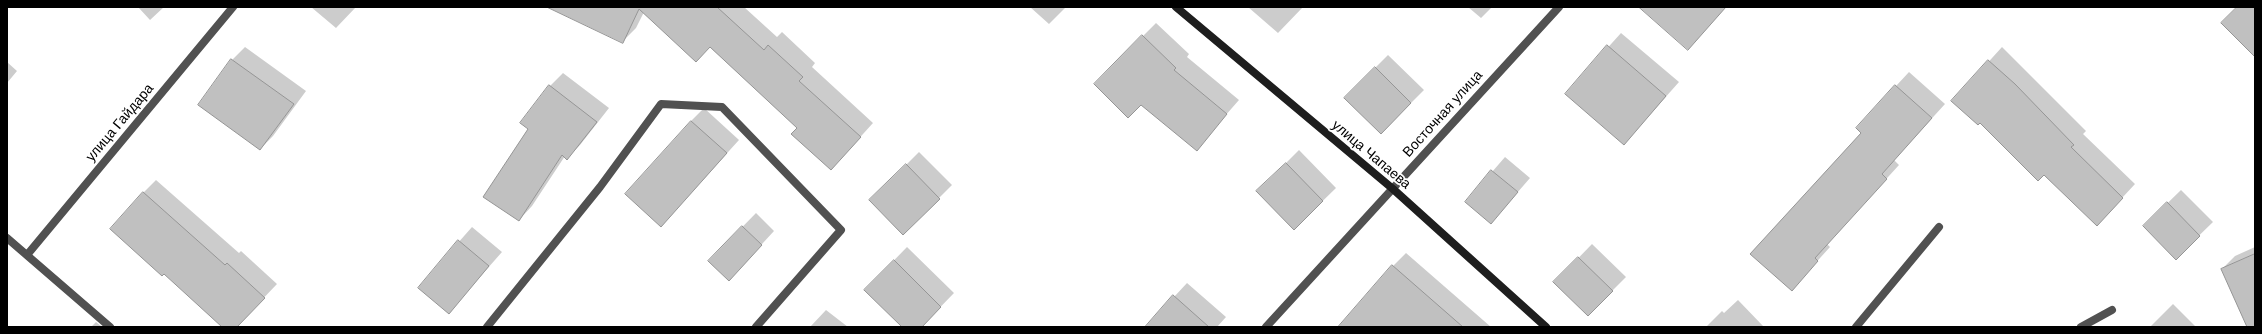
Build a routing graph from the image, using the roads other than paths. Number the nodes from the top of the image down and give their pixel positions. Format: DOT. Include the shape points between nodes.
graph roads {
  1 [pos="233,7"];
  2 [pos="1176,7"];
  3 [pos="1559,7"];
  4 [pos="1393,189"];
  5 [pos="1939,228"];
  6 [pos="7,238"];
  7 [pos="27,255"];
  8 [pos="2112,310"];
  9 [pos="110,327"];
  10 [pos="487,327"];
  11 [pos="756,327"];
  12 [pos="1266,327"];
  13 [pos="1546,327"];
  14 [pos="1856,327"];
  15 [pos="2081,327"];
  1 -- 7 [label="street, улица Гайдара"];
  2 -- 4 [label="street, улица Чапаева"];
  3 -- 4 [label="street, Восточная улица"];
  4 -- 12 [label="street, Восточная улица"];
  4 -- 13 [label="street, улица Чапаева"];
  5 -- 14 [label="street"];
  6 -- 7 [label="street"];
  7 -- 9 [label="street"];
  8 -- 15 [label="street"];
  10 -- 11 [label="street" via="600,187 661,104 722,107 841,230"];
}
